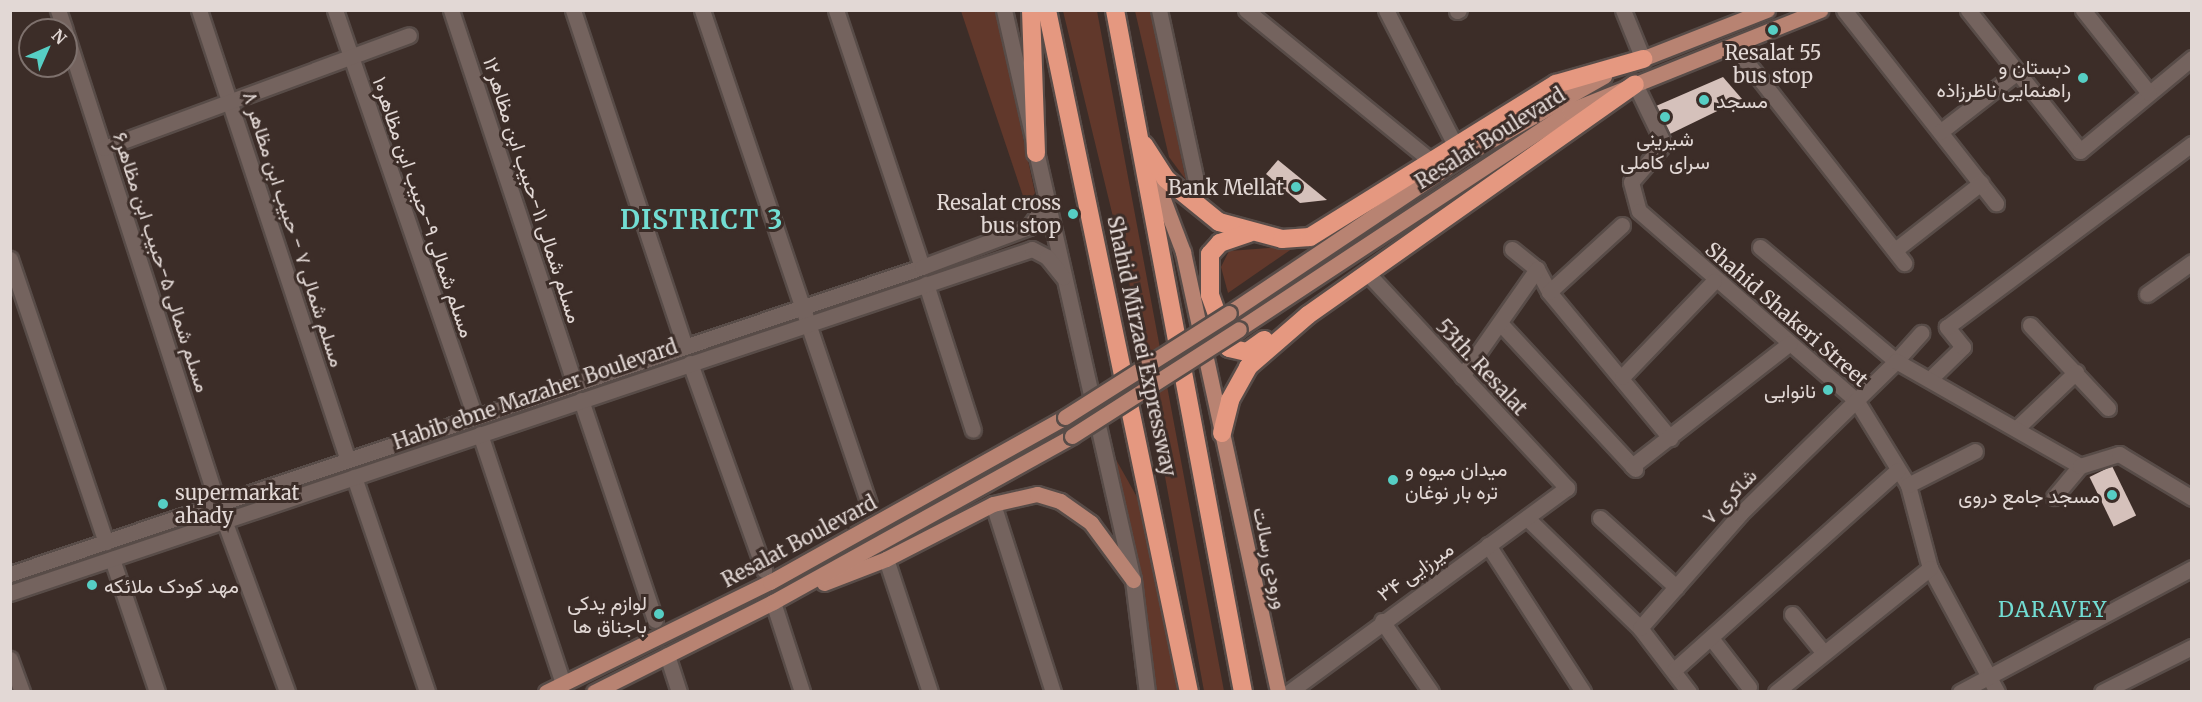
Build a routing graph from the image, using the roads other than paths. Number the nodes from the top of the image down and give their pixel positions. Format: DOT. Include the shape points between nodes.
graph roads {
  1 [pos="199,10"];
  2 [pos="335,10"];
  3 [pos="451,10"];
  4 [pos="573,10"];
  5 [pos="702,10"];
  6 [pos="836,10"];
  7 [pos="1004,10"];
  8 [pos="1031,10"];
  9 [pos="1047,10"];
  10 [pos="1115,10"];
  11 [pos="1159,10"];
  12 [pos="1246,10"];
  13 [pos="1386,10"];
  14 [pos="1623,10"];
  15 [pos="1767,10"];
  16 [pos="1820,10"];
  17 [pos="1844,10"];
  18 [pos="1968,10"];
  19 [pos="2083,10"];
  20 [pos="410,35"];
  21 [pos="1734,46"];
  22 [pos="349,54"];
  23 [pos="2192,58"];
  24 [pos="1643,59"];
  25 [pos="78,71"];
  26 [pos="2017,72"];
  27 [pos="1635,84"];
  28 [pos="2149,93"];
  29 [pos="229,101"];
  30 [pos="1940,132"];
  31 [pos="1140,140"];
  32 [pos="2192,144"];
  33 [pos="1455,145"];
  34 [pos="104,148"];
  35 [pos="1036,153"];
  36 [pos="1431,161"];
  37 [pos="1195,177"];
  38 [pos="1981,183"];
  39 [pos="1996,203"];
  40 [pos="1046,206"];
  41 [pos="1622,225"];
  42 [pos="1029,227"];
  43 [pos="1249,233"];
  44 [pos="1760,247"];
  45 [pos="1032,249"];
  46 [pos="1512,249"];
  47 [pos="1895,250"];
  48 [pos="10,259"];
  49 [pos="1904,263"];
  50 [pos="2191,263"];
  51 [pos="922,267"];
  52 [pos="1537,269"];
  53 [pos="1367,273"];
  54 [pos="1063,277"];
  55 [pos="1714,281"];
  56 [pos="926,284"];
  57 [pos="1549,292"];
  58 [pos="2147,294"];
  59 [pos="802,307"];
  60 [pos="1308,315"];
  61 [pos="1500,323"];
  62 [pos="807,324"];
  63 [pos="2030,325"];
  64 [pos="1921,333"];
  65 [pos="1790,343"];
  66 [pos="685,347"];
  67 [pos="1896,361"];
  68 [pos="690,363"];
  69 [pos="2076,372"];
  70 [pos="1462,376"];
  71 [pos="1622,377"];
  72 [pos="1930,379"];
  73 [pos="575,384"];
  74 [pos="581,400"];
  75 [pos="1856,400"];
  76 [pos="2108,408"];
  77 [pos="475,417"];
  78 [pos="2019,427"];
  79 [pos="973,430"];
  80 [pos="1222,433"];
  81 [pos="480,434"];
  82 [pos="1670,438"];
  83 [pos="1975,451"];
  84 [pos="348,460"];
  85 [pos="2080,466"];
  86 [pos="1898,470"];
  87 [pos="354,477"];
  88 [pos="1908,485"];
  89 [pos="1567,488"];
  90 [pos="2054,497"];
  91 [pos="2192,498"];
  92 [pos="218,504"];
  93 [pos="869,504"];
  94 [pos="993,504"];
  95 [pos="1527,518"];
  96 [pos="1600,518"];
  97 [pos="224,520"];
  98 [pos="106,542"];
  99 [pos="1488,546"];
  100 [pos="112,559"];
  101 [pos="886,559"];
  102 [pos="1930,568"];
  103 [pos="2192,568"];
  104 [pos="764,570"];
  105 [pos="10,574"];
  106 [pos="1133,580"];
  107 [pos="1676,587"];
  108 [pos="10,593"];
  109 [pos="773,602"];
  110 [pos="1792,614"];
  111 [pos="655,620"];
  112 [pos="1382,621"];
  113 [pos="1640,628"];
  114 [pos="1711,638"];
  115 [pos="2192,647"];
  116 [pos="1824,653"];
  117 [pos="667,655"];
  118 [pos="10,659"];
  119 [pos="1674,670"];
  120 [pos="1988,673"];
  121 [pos="563,683"];
  122 [pos="1749,687"];
  123 [pos="22,692"];
  124 [pos="157,692"];
  125 [pos="287,692"];
  126 [pos="427,692"];
  127 [pos="546,692"];
  128 [pos="594,692"];
  129 [pos="680,692"];
  130 [pos="802,692"];
  131 [pos="930,692"];
  132 [pos="1053,692"];
  133 [pos="1147,692"];
  134 [pos="1189,692"];
  135 [pos="1243,692"];
  136 [pos="1278,692"];
  137 [pos="1289,692"];
  138 [pos="1431,692"];
  139 [pos="1583,692"];
  140 [pos="1689,692"];
  141 [pos="1776,692"];
  142 [pos="1960,692"];
  143 [pos="1997,692"];
  144 [pos="2102,692"];
  1 -- 29 [label="street, مسلم شمالی ۷ - حبیب ابن مظاهر ۸"];
  2 -- 22 [label="street, مسلم شمالی ۹-حبیب ابن مظاهر۱۰"];
  3 -- 73 [label="street, مسلم شمالی ۱۱-حبیب ابن مظاهر۱۲"];
  4 -- 66 [label="street"];
  5 -- 59 [label="street"];
  6 -- 51 [label="street"];
  7 -- 35 [label="street"];
  8 -- 35 [label="highway"];
  9 -- 134 [label="highway, Shahid Mirzaei Expressway"];
  10 -- 31 [label="highway, Shahid Mirzaei Expressway"];
  11 -- 37 [label="street"];
  12 -- 36 [label="street"];
  13 -- 33 [label="street"];
  14 -- 24 [label="street"];
  15 -- 24 [label="main road, Resalat Boulevard"];
  16 -- 21 [label="main road, Resalat Boulevard"];
  17 -- 30 [label="street"];
  18 -- 26 [label="street"];
  19 -- 28 [label="street"];
  20 -- 22 [label="street"];
  21 -- 27 [label="main road, Resalat Boulevard"];
  21 -- 47 [label="street"];
  22 -- 29 [label="street"];
  22 -- 77 [label="street, مسلم شمالی ۹-حبیب ابن مظاهر۱۰"];
  23 -- 28 [label="street"];
  24 -- 33 [label="highway" via="1556,84"];
  24 -- 121 [label="main road, Resalat Boulevard, bridge" via="1561,97 1465,155 1065,417 770,582"];
  25 -- 34 [label="street, مسلم شمالی ۵-حبیب ابن مظاهر۶"];
  26 -- 28 [label="street" via="2080,151"];
  26 -- 30 [label="street"];
  27 -- 53 [label="highway"];
  27 -- 55 [label="street, Shahid Shakeri Street" via="1664,144 1631,182 1632,197"];
  27 -- 109 [label="main road, Resalat Boulevard, bridge" via="1569,111 1072,436"];
  29 -- 34 [label="street"];
  29 -- 84 [label="street, مسلم شمالی ۷ - حبیب ابن مظاهر ۸"];
  30 -- 38 [label="street"];
  31 -- 43 [label="highway" via="1191,204"];
  31 -- 80 [label="main road, ورودی رسالت" via="1183,252"];
  31 -- 135 [label="highway, Shahid Mirzaei Expressway"];
  32 -- 72 [label="street" via="2050,245 1947,327 1963,347"];
  33 -- 36 [label="highway"];
  34 -- 92 [label="street, مسلم شمالی ۵-حبیب ابن مظاهر۶"];
  35 -- 40 [label="street"];
  36 -- 43 [label="highway" via="1310,237"];
  38 -- 39 [label="street"];
  38 -- 47 [label="street"];
  40 -- 42 [label="street"];
  40 -- 54 [label="street"];
  41 -- 57 [label="street"];
  42 -- 45 [label="street" via="1036,237"];
  42 -- 51 [label="street, Habib ebne Mazaher Boulevard"];
  43 -- 60 [label="highway" via="1220,243 1210,254 1210,295 1229,348 1247,352"];
  44 -- 67 [label="street"];
  45 -- 54 [label="street" via="1047,257"];
  45 -- 56 [label="street, Habib ebne Mazaher Boulevard"];
  46 -- 52 [label="street"];
  47 -- 49 [label="street"];
  48 -- 98 [label="street"];
  50 -- 58 [label="street"];
  51 -- 59 [label="street, Habib ebne Mazaher Boulevard"];
  52 -- 57 [label="street"];
  52 -- 61 [label="street"];
  53 -- 60 [label="highway"];
  53 -- 70 [label="street, 53th. Resalat"];
  54 -- 106 [label="street"];
  55 -- 65 [label="street, Shahid Shakeri Street"];
  55 -- 71 [label="street"];
  56 -- 62 [label="street, Habib ebne Mazaher Boulevard"];
  56 -- 79 [label="street"];
  57 -- 71 [label="street"];
  59 -- 62 [label="street"];
  59 -- 66 [label="street, Habib ebne Mazaher Boulevard"];
  60 -- 80 [label="highway" via="1248,367 1230,400"];
  61 -- 70 [label="street"];
  61 -- 82 [label="street" via="1633,468"];
  62 -- 68 [label="street, Habib ebne Mazaher Boulevard"];
  62 -- 93 [label="street"];
  63 -- 69 [label="street"];
  64 -- 67 [label="street, شاکری ۷"];
  65 -- 75 [label="street, Shahid Shakeri Street"];
  65 -- 82 [label="street"];
  66 -- 73 [label="street, Habib ebne Mazaher Boulevard"];
  67 -- 72 [label="street"];
  67 -- 75 [label="street, شاکری ۷"];
  68 -- 74 [label="street, Habib ebne Mazaher Boulevard"];
  68 -- 104 [label="street"];
  69 -- 76 [label="street"];
  69 -- 78 [label="street"];
  70 -- 89 [label="street, 53th. Resalat"];
  71 -- 82 [label="street"];
  72 -- 78 [label="street"];
  73 -- 77 [label="street, Habib ebne Mazaher Boulevard"];
  74 -- 81 [label="street, Habib ebne Mazaher Boulevard"];
  74 -- 111 [label="street"];
  75 -- 86 [label="street, Shahid Shakeri Street"];
  75 -- 107 [label="street, شاکری ۷" via="1740,514"];
  77 -- 84 [label="street, Habib ebne Mazaher Boulevard"];
  78 -- 85 [label="street"];
  80 -- 136 [label="main road, ورودی رسالت"];
  81 -- 87 [label="street, Habib ebne Mazaher Boulevard"];
  81 -- 121 [label="street"];
  83 -- 88 [label="street"];
  84 -- 92 [label="street, Habib ebne Mazaher Boulevard"];
  85 -- 90 [label="street"];
  85 -- 91 [label="street" via="2120,454"];
  86 -- 88 [label="street, Shahid Shakeri Street"];
  86 -- 114 [label="street"];
  87 -- 97 [label="street, Habib ebne Mazaher Boulevard"];
  87 -- 126 [label="street"];
  88 -- 102 [label="street, Shahid Shakeri Street"];
  89 -- 95 [label="street, میرزایی ۳۴"];
  92 -- 97 [label="street, مسلم شمالی ۵-حبیب ابن مظاهر۶"];
  92 -- 98 [label="street, Habib ebne Mazaher Boulevard"];
  94 -- 101 [label="main road"];
  94 -- 106 [label="main road" via="1020,495 1060,501 1103,534"];
  94 -- 132 [label="street"];
  95 -- 99 [label="street, میرزایی ۳۴"];
  95 -- 113 [label="street"];
  96 -- 107 [label="street"];
  97 -- 100 [label="street, Habib ebne Mazaher Boulevard"];
  97 -- 125 [label="street, مسلم شمالی ۵-حبیب ابن مظاهر۶"];
  98 -- 105 [label="street, Habib ebne Mazaher Boulevard"];
  99 -- 112 [label="street, میرزایی ۳۴"];
  99 -- 139 [label="street"];
  100 -- 108 [label="street, Habib ebne Mazaher Boulevard"];
  100 -- 124 [label="street"];
  101 -- 109 [label="main road"];
  101 -- 131 [label="street"];
  102 -- 116 [label="street"];
  102 -- 120 [label="street, Shahid Shakeri Street"];
  103 -- 120 [label="street"];
  106 -- 133 [label="street"];
  107 -- 113 [label="street, شاکری ۷"];
  109 -- 117 [label="main road, Resalat Boulevard"];
  109 -- 130 [label="street"];
  110 -- 116 [label="street"];
  112 -- 137 [label="street, میرزایی ۳۴"];
  112 -- 138 [label="street"];
  113 -- 119 [label="street"];
  114 -- 119 [label="street"];
  114 -- 122 [label="street"];
  115 -- 144 [label="street"];
  116 -- 141 [label="street"];
  117 -- 128 [label="main road, Resalat Boulevard"];
  117 -- 129 [label="street"];
  118 -- 123 [label="street"];
  119 -- 140 [label="street"];
  120 -- 142 [label="street"];
  120 -- 143 [label="street, Shahid Shakeri Street"];
  121 -- 127 [label="main road, Resalat Boulevard"];
}
